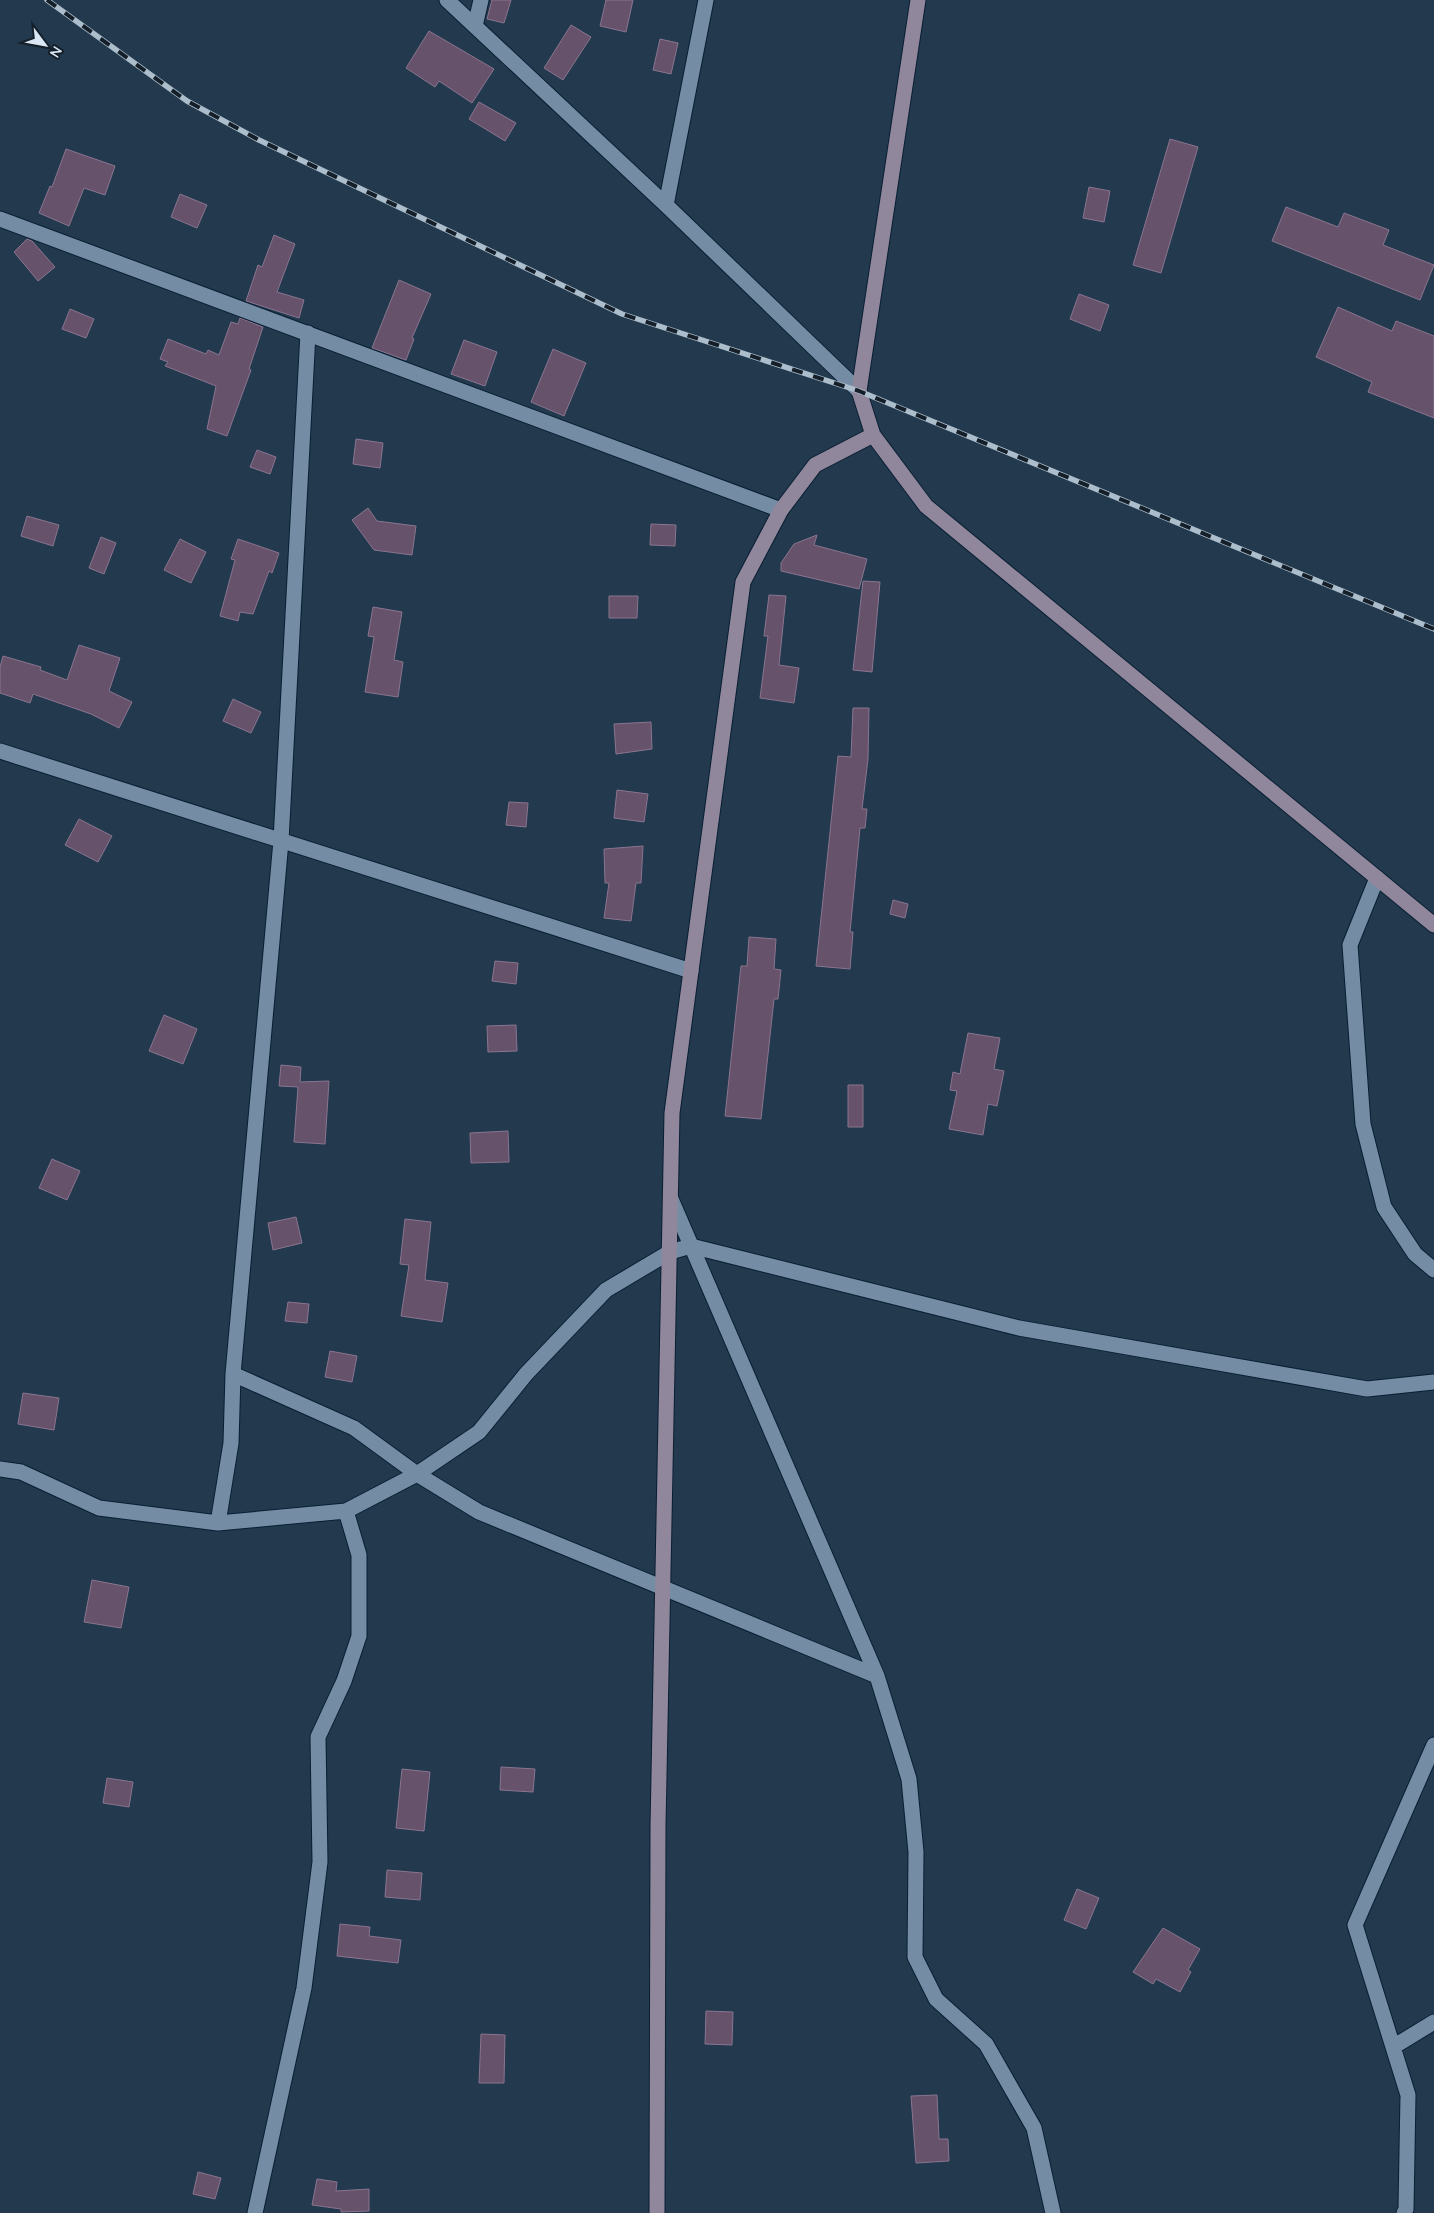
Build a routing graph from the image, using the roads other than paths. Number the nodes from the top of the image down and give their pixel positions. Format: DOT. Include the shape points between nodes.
graph roads {
  1 [pos="447,0"];
  2 [pos="481,0"];
  3 [pos="706,0"];
  4 [pos="918,0"];
  5 [pos="475,26"];
  6 [pos="666,204"];
  7 [pos="0,219"];
  8 [pos="308,333"];
  9 [pos="859,392"];
  10 [pos="873,435"];
  11 [pos="781,510"];
  12 [pos="0,751"];
  13 [pos="281,840"];
  14 [pos="1377,878"];
  15 [pos="1434,925"];
  16 [pos="691,971"];
  17 [pos="670,1198"];
  18 [pos="691,1246"];
  19 [pos="670,1252"];
  20 [pos="1434,1270"];
  21 [pos="233,1374"];
  22 [pos="1434,1382"];
  23 [pos="0,1469"];
  24 [pos="417,1474"];
  25 [pos="346,1511"];
  26 [pos="218,1523"];
  27 [pos="663,1588"];
  28 [pos="877,1676"];
  29 [pos="1434,1745"];
  30 [pos="1434,2022"];
  31 [pos="1393,2047"];
  32 [pos="255,2213"];
  33 [pos="657,2213"];
  34 [pos="1054,2213"];
  35 [pos="1404,2213"];
  1 -- 5 [label="street"];
  2 -- 5 [label="street"];
  3 -- 6 [label="street"];
  4 -- 9 [label="main road"];
  5 -- 6 [label="street"];
  6 -- 9 [label="street"];
  7 -- 8 [label="street"];
  8 -- 11 [label="street"];
  8 -- 13 [label="street"];
  9 -- 10 [label="main road"];
  10 -- 11 [label="main road" via="815,465"];
  10 -- 14 [label="main road" via="926,506"];
  11 -- 16 [label="main road" via="743,582"];
  12 -- 13 [label="street"];
  13 -- 16 [label="street"];
  13 -- 21 [label="street"];
  14 -- 15 [label="main road"];
  14 -- 20 [label="street" via="1350,945 1363,1124 1384,1207 1415,1254"];
  16 -- 17 [label="main road" via="672,1113"];
  17 -- 18 [label="street"];
  17 -- 19 [label="main road"];
  18 -- 19 [label="street"];
  18 -- 22 [label="street" via="1019,1328 1367,1388"];
  18 -- 28 [label="street"];
  19 -- 24 [label="street" via="606,1290 526,1374 478,1432"];
  19 -- 27 [label="main road"];
  21 -- 24 [label="street" via="354,1428"];
  21 -- 26 [label="street" via="232,1443"];
  23 -- 26 [label="street" via="21,1472 99,1508"];
  24 -- 25 [label="street"];
  24 -- 27 [label="street" via="479,1512"];
  25 -- 26 [label="street"];
  25 -- 32 [label="street" via="359,1555 360,1636 344,1681 318,1737 320,1862 304,1988"];
  27 -- 28 [label="street"];
  27 -- 33 [label="main road" via="658,1826"];
  28 -- 34 [label="street" via="909,1779 916,1852 916,1957 936,1999 986,2044 1034,2128"];
  29 -- 31 [label="street" via="1354,1924"];
  30 -- 31 [label="street"];
  31 -- 35 [label="street" via="1408,2095"];
}
